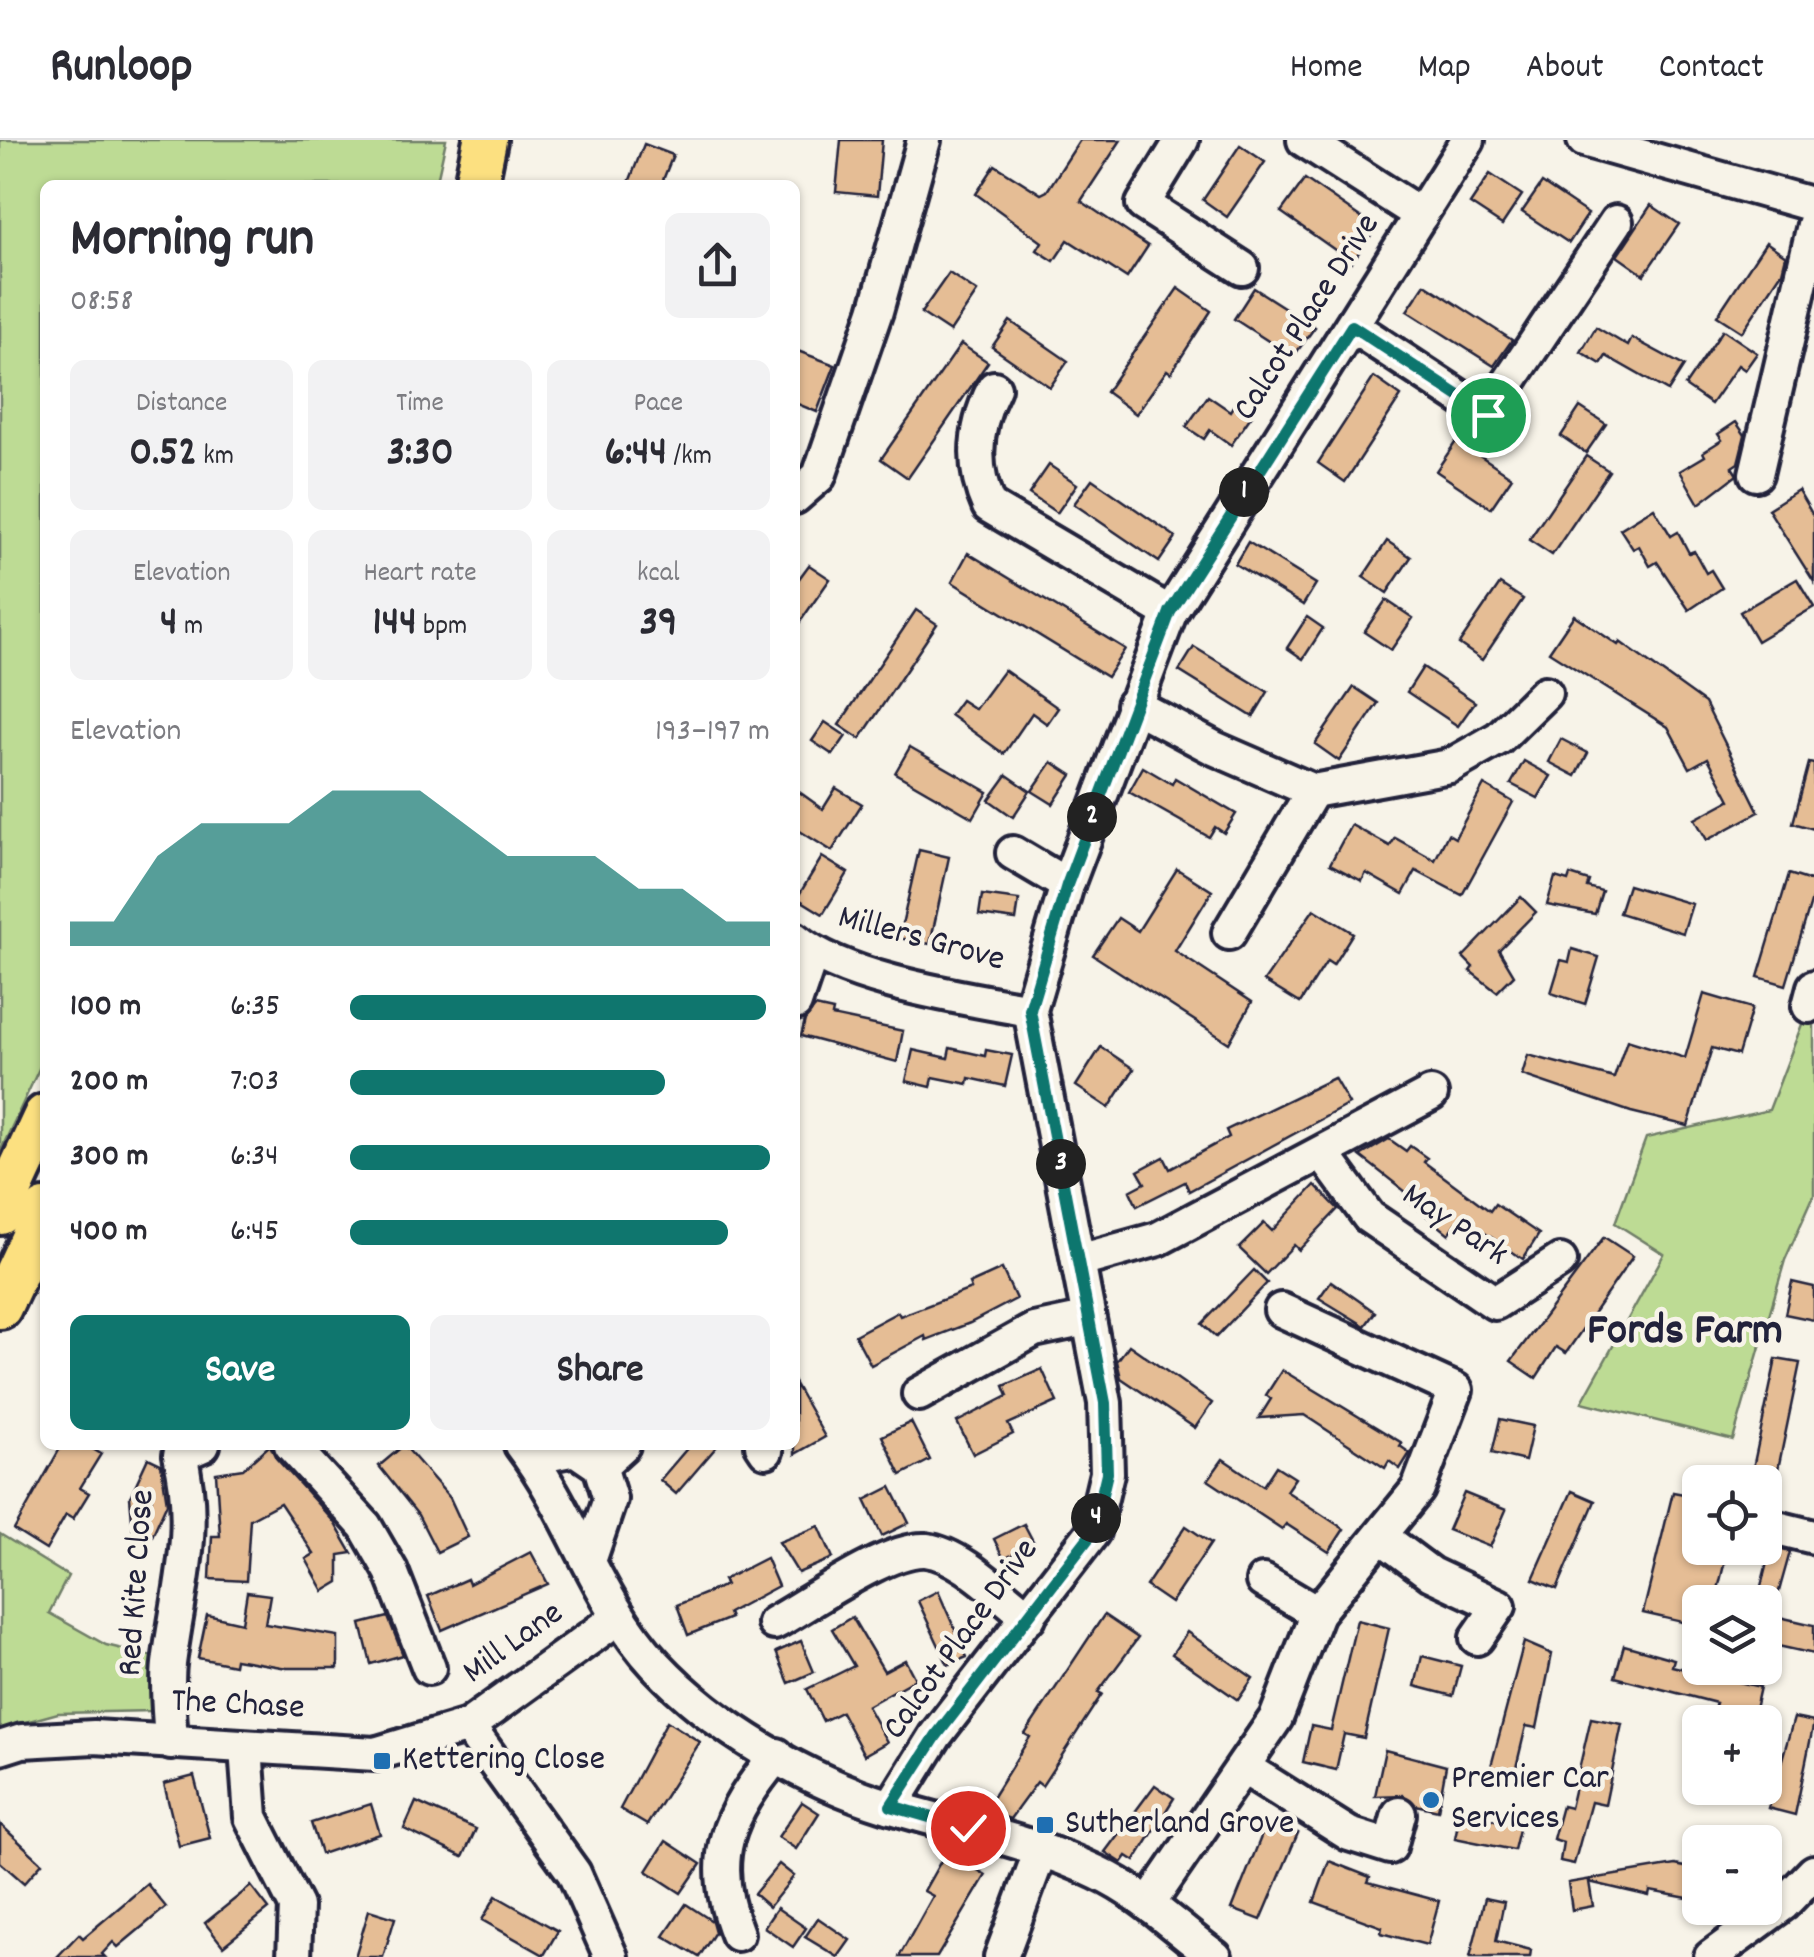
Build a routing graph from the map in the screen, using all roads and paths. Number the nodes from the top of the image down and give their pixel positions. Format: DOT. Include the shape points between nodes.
graph roads {
  1 [pos="485,140"];
  2 [pos="924,140"];
  3 [pos="1182,140"];
  4 [pos="1304,140"];
  5 [pos="1468,140"];
  6 [pos="1584,140"];
  7 [pos="1686,152"];
  8 [pos="477,180"];
  9 [pos="1814,205"];
  10 [pos="1422,215"];
  11 [pos="1616,222"];
  12 [pos="1814,225"];
  13 [pos="1242,268"];
  14 [pos="1352,326"];
  15 [pos="994,388"];
  16 [pos="1756,474"];
  17 [pos="800,492"];
  18 [pos="1170,612"];
  19 [pos="1545,693"];
  20 [pos="1133,705"];
  21 [pos="1313,790"];
  22 [pos="1013,853"];
  23 [pos="1067,885"];
  24 [pos="1229,934"];
  25 [pos="803,946"];
  26 [pos="1030,1010"];
  27 [pos="1431,1094"];
  28 [pos="40,1127"];
  29 [pos="1323,1154"];
  30 [pos="0,1213"];
  31 [pos="40,1222"];
  32 [pos="40,1256"];
  33 [pos="1079,1261"];
  34 [pos="1560,1261"];
  35 [pos="6,1293"];
  36 [pos="1281,1310"];
  37 [pos="1086,1319"];
  38 [pos="919,1394"];
  39 [pos="192,1450"];
  40 [pos="296,1450"];
  41 [pos="559,1450"];
  42 [pos="581,1450"];
  43 [pos="526,1452"];
  44 [pos="612,1455"];
  45 [pos="1782,1529"];
  46 [pos="1814,1537"];
  47 [pos="1383,1538"];
  48 [pos="590,1558"];
  49 [pos="1263,1581"];
  50 [pos="1318,1613"];
  51 [pos="619,1617"];
  52 [pos="1029,1617"];
  53 [pos="774,1623"];
  54 [pos="1478,1638"];
  55 [pos="429,1668"];
  56 [pos="468,1726"];
  57 [pos="171,1742"];
  58 [pos="0,1748"];
  59 [pos="246,1748"];
  60 [pos="777,1755"];
  61 [pos="1246,1769"];
  62 [pos="891,1806"];
  63 [pos="1399,1814"];
  64 [pos="1040,1850"];
  65 [pos="1814,1872"];
  66 [pos="1150,1902"];
  67 [pos="737,1934"];
  68 [pos="294,1957"];
  69 [pos="612,1957"];
  70 [pos="1001,1957"];
  71 [pos="1214,1957"];
  72 [pos="1710,1957"];
  1 -- 8 [label="main road"];
  2 -- 17 [label="street" via="876,311 818,476"];
  3 -- 13 [label="street" via="1143,204"];
  4 -- 10 [label="street"];
  5 -- 10 [label="street, Calcot Place Drive"];
  6 -- 7 [label="street"];
  7 -- 9 [label="street"];
  10 -- 14 [label="street, Calcot Place Drive"];
  11 -- 14 [label="street" via="1488,415"];
  12 -- 16 [label="street"];
  14 -- 18 [label="street, Calcot Place Drive"];
  15 -- 18 [label="street" via="976,448 989,506"];
  18 -- 20 [label="street, Calcot Place Drive"];
  19 -- 21 [label="street" via="1499,738 1450,766"];
  20 -- 21 [label="street"];
  20 -- 23 [label="street, Calcot Place Drive"];
  21 -- 24 [label="street"];
  22 -- 23 [label="street"];
  23 -- 26 [label="street, Calcot Place Drive"];
  25 -- 26 [label="street, Millers Grove" via="930,992"];
  26 -- 33 [label="street, Calcot Place Drive"];
  27 -- 29 [label="street"];
  28 -- 30 [label="main road"];
  29 -- 33 [label="street" via="1158,1238"];
  29 -- 34 [label="street, May Park" via="1370,1217 1496,1303"];
  31 -- 35 [label="main road"];
  32 -- 35 [label="street"];
  33 -- 37 [label="street, Calcot Place Drive"];
  36 -- 47 [label="street" via="1456,1390 1418,1489"];
  37 -- 38 [label="street" via="1034,1330"];
  37 -- 52 [label="street, Calcot Place Drive" via="1105,1403 1107,1473 1093,1532"];
  39 -- 57 [label="street, Red Kite Close" via="180,1455 189,1523 168,1671"];
  40 -- 55 [label="street" via="365,1526"];
  41 -- 43 [label="street"];
  42 -- 44 [label="street"];
  43 -- 48 [label="street, Mill Lane"];
  44 -- 48 [label="street" via="610,1499"];
  45 -- 46 [label="street"];
  47 -- 50 [label="street"];
  47 -- 54 [label="street" via="1432,1574 1513,1612"];
  48 -- 51 [label="street, Mill Lane"];
  49 -- 50 [label="street"];
  50 -- 61 [label="street" via="1276,1718"];
  51 -- 56 [label="street, Mill Lane"];
  51 -- 60 [label="street" via="698,1704"];
  52 -- 53 [label="street" via="926,1550 900,1553"];
  52 -- 62 [label="street, Calcot Place Drive"];
  56 -- 59 [label="street, The Chase" via="376,1754"];
  56 -- 69 [label="street, Mill Lane" via="574,1872"];
  57 -- 58 [label="street, The Chase" via="94,1737"];
  57 -- 59 [label="street, The Chase"];
  59 -- 68 [label="street" via="250,1817 296,1906"];
  60 -- 62 [label="street"];
  60 -- 67 [label="street" via="711,1827"];
  61 -- 63 [label="street" via="1349,1834 1390,1847"];
  61 -- 66 [label="street"];
  62 -- 64 [label="street"];
  64 -- 66 [label="street"];
  64 -- 70 [label="street"];
  65 -- 72 [label="street"];
  66 -- 71 [label="street"];
}
